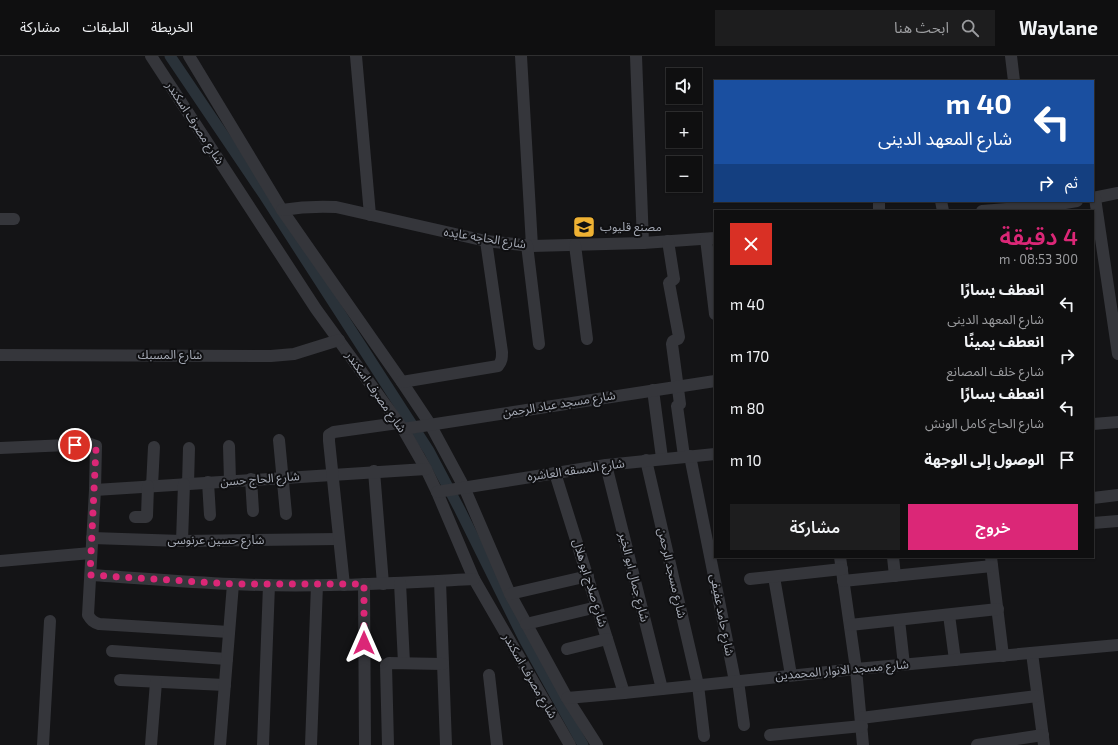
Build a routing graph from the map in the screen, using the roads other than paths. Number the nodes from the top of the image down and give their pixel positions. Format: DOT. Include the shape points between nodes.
graph roads {
  1 [pos="151,56"];
  2 [pos="189,56"];
  3 [pos="356,56"];
  4 [pos="521,56"];
  5 [pos="636,56"];
  6 [pos="1011,56"];
  7 [pos="1014,80"];
  8 [pos="1118,193"];
  9 [pos="1094,198"];
  10 [pos="1074,202"];
  11 [pos="1031,204"];
  12 [pos="1054,208"];
  13 [pos="282,210"];
  14 [pos="989,210"];
  15 [pos="370,215"];
  16 [pos="0,219"];
  17 [pos="14,219"];
  18 [pos="710,239"];
  19 [pos="486,241"];
  20 [pos="668,241"];
  21 [pos="643,243"];
  22 [pos="575,244"];
  23 [pos="530,246"];
  24 [pos="714,299"];
  25 [pos="588,339"];
  26 [pos="339,340"];
  27 [pos="539,344"];
  28 [pos="1118,354"];
  29 [pos="0,355"];
  30 [pos="714,381"];
  31 [pos="402,382"];
  32 [pos="678,386"];
  33 [pos="653,390"];
  34 [pos="1118,422"];
  35 [pos="430,424"];
  36 [pos="1094,424"];
  37 [pos="400,426"];
  38 [pos="279,440"];
  39 [pos="229,446"];
  40 [pos="154,447"];
  41 [pos="0,448"];
  42 [pos="189,448"];
  43 [pos="714,454"];
  44 [pos="687,456"];
  45 [pos="662,458"];
  46 [pos="646,460"];
  47 [pos="606,465"];
  48 [pos="426,469"];
  49 [pos="374,471"];
  50 [pos="555,473"];
  51 [pos="332,474"];
  52 [pos="284,477"];
  53 [pos="251,479"];
  54 [pos="230,481"];
  55 [pos="208,482"];
  56 [pos="186,484"];
  57 [pos="150,486"];
  58 [pos="464,487"];
  59 [pos="95,490"];
  60 [pos="437,492"];
  61 [pos="1118,495"];
  62 [pos="1094,498"];
  63 [pos="253,511"];
  64 [pos="286,514"];
  65 [pos="210,515"];
  66 [pos="134,517"];
  67 [pos="1118,521"];
  68 [pos="1094,523"];
  69 [pos="92,538"];
  70 [pos="339,539"];
  71 [pos="182,541"];
  72 [pos="91,553"];
  73 [pos="893,558"];
  74 [pos="0,561"];
  75 [pos="992,561"];
  76 [pos="841,563"];
  77 [pos="90,575"];
  78 [pos="588,576"];
  79 [pos="895,576"];
  80 [pos="774,577"];
  81 [pos="474,579"];
  82 [pos="750,579"];
  83 [pos="440,581"];
  84 [pos="844,581"];
  85 [pos="400,583"];
  86 [pos="233,584"];
  87 [pos="364,584"];
  88 [pos="383,584"];
  89 [pos="269,585"];
  90 [pos="317,585"];
  91 [pos="344,585"];
  92 [pos="510,594"];
  93 [pos="597,608"];
  94 [pos="998,609"];
  95 [pos="949,615"];
  96 [pos="899,620"];
  97 [pos="50,622"];
  98 [pos="526,624"];
  99 [pos="850,625"];
  100 [pos="229,632"];
  101 [pos="607,639"];
  102 [pos="1118,645"];
  103 [pos="567,649"];
  104 [pos="112,651"];
  105 [pos="1032,653"];
  106 [pos="1003,656"];
  107 [pos="227,659"];
  108 [pos="955,660"];
  109 [pos="404,663"];
  110 [pos="443,664"];
  111 [pos="904,665"];
  112 [pos="856,669"];
  113 [pos="490,675"];
  114 [pos="791,675"];
  115 [pos="120,680"];
  116 [pos="736,681"];
  117 [pos="156,682"];
  118 [pos="225,685"];
  119 [pos="698,685"];
  120 [pos="662,689"];
  121 [pos="624,693"];
  122 [pos="1037,696"];
  123 [pos="567,698"];
  124 [pos="862,722"];
  125 [pos="744,725"];
  126 [pos="770,735"];
  127 [pos="704,736"];
  128 [pos="1043,740"];
  129 [pos="43,745"];
  130 [pos="151,745"];
  131 [pos="220,745"];
  132 [pos="263,745"];
  133 [pos="311,745"];
  134 [pos="365,745"];
  135 [pos="388,745"];
  136 [pos="446,745"];
  137 [pos="497,745"];
  138 [pos="570,745"];
  139 [pos="597,745"];
  140 [pos="864,745"];
  141 [pos="977,745"];
  1 -- 26 [label="street, شارع مصرف اسكندر" via="316,309"];
  2 -- 13 [label="street, شارع مصرف اسكندر"];
  3 -- 15 [label="street"];
  4 -- 23 [label="street"];
  5 -- 21 [label="street"];
  6 -- 7 [label="street"];
  8 -- 9 [label="street"];
  9 -- 28 [label="street"];
  10 -- 12 [label="street"];
  11 -- 12 [label="street"];
  11 -- 14 [label="street"];
  13 -- 15 [label="street, شارع الحاجه عايده" via="318,206"];
  13 -- 31 [label="street, شارع مصرف اسكندر"];
  15 -- 19 [label="street, شارع الحاجه عايده"];
  16 -- 17 [label="street"];
  18 -- 20 [label="street, شارع الحاجه عايده"];
  18 -- 24 [label="street"];
  19 -- 23 [label="street, شارع الحاجه عايده"];
  19 -- 31 [label="street" via="502,352 501,363 498,366"];
  20 -- 21 [label="street, شارع الحاجه عايده"];
  20 -- 32 [label="street, شارع حامد عفيفى" via="674,279 669,283 679,337 672,342"];
  21 -- 22 [label="street, شارع الحاجه عايده"];
  22 -- 23 [label="street, شارع الحاجه عايده"];
  22 -- 25 [label="street"];
  23 -- 27 [label="street"];
  26 -- 29 [label="street, شارع المسبك" via="294,354 271,356"];
  26 -- 37 [label="street, شارع مصرف اسكندر"];
  30 -- 32 [label="street, شارع مسجد عباد الرحمن"];
  31 -- 35 [label="street, شارع مصرف اسكندر"];
  32 -- 33 [label="street, شارع مسجد عباد الرحمن"];
  32 -- 44 [label="street, شارع حامد عفيفى" via="680,405 677,406"];
  33 -- 35 [label="street, شارع مسجد عباد الرحمن"];
  33 -- 45 [label="street"];
  34 -- 36 [label="street"];
  35 -- 37 [label="street, شارع مسجد عباد الرحمن"];
  35 -- 58 [label="street, شارع مصرف اسكندر"];
  37 -- 48 [label="street, شارع مصرف اسكندر"];
  37 -- 51 [label="street, شارع مسجد عباد الرحمن" via="331,433 328,438"];
  38 -- 52 [label="street"];
  39 -- 54 [label="street"];
  40 -- 57 [label="street"];
  41 -- 59 [label="street" via="90,444 96,446"];
  42 -- 56 [label="street"];
  43 -- 44 [label="street, شارع المسقه العاشره"];
  44 -- 45 [label="street, شارع المسقه العاشره"];
  44 -- 116 [label="street, شارع حامد عفيفى"];
  45 -- 46 [label="street, شارع المسقه العاشره"];
  46 -- 47 [label="street, شارع المسقه العاشره"];
  46 -- 119 [label="street, شارع مسجد الرحمن"];
  47 -- 50 [label="street, شارع المسقه العاشره"];
  47 -- 120 [label="street, شارع جمال ابو الخير"];
  48 -- 49 [label="street, شارع الحاج حسن"];
  48 -- 60 [label="street, شارع مصرف اسكندر"];
  49 -- 51 [label="street, شارع الحاج حسن"];
  49 -- 88 [label="street"];
  50 -- 58 [label="street, شارع المسقه العاشره"];
  50 -- 78 [label="street, شارع صلاح ابو هلال"];
  51 -- 52 [label="street, شارع الحاج حسن"];
  51 -- 70 [label="street"];
  52 -- 53 [label="street, شارع الحاج حسن"];
  52 -- 64 [label="street"];
  53 -- 54 [label="street, شارع الحاج حسن"];
  53 -- 63 [label="street"];
  54 -- 55 [label="street, شارع الحاج حسن"];
  55 -- 56 [label="street, شارع الحاج حسن"];
  55 -- 65 [label="street"];
  56 -- 57 [label="street, شارع الحاج حسن"];
  56 -- 71 [label="street"];
  57 -- 59 [label="street, شارع الحاج حسن"];
  57 -- 66 [label="street" via="147,517"];
  58 -- 60 [label="street, شارع المسقه العاشره"];
  58 -- 92 [label="street, شارع مصرف اسكندر"];
  59 -- 69 [label="street"];
  60 -- 81 [label="street, شارع مصرف اسكندر"];
  61 -- 62 [label="street"];
  67 -- 68 [label="street"];
  69 -- 71 [label="street, شارع حسين عرنوسى"];
  69 -- 72 [label="street"];
  70 -- 71 [label="street, شارع حسين عرنوسى"];
  70 -- 91 [label="street"];
  72 -- 74 [label="street"];
  72 -- 77 [label="street"];
  73 -- 79 [label="street"];
  75 -- 79 [label="street"];
  75 -- 94 [label="street"];
  76 -- 80 [label="street"];
  76 -- 84 [label="street"];
  77 -- 86 [label="street"];
  77 -- 100 [label="street" via="88,615 99,624"];
  78 -- 92 [label="street"];
  78 -- 93 [label="street, شارع صلاح ابو هلال"];
  79 -- 84 [label="street"];
  80 -- 82 [label="street"];
  80 -- 114 [label="street"];
  81 -- 83 [label="street"];
  81 -- 138 [label="street, شارع مصرف اسكندر"];
  83 -- 85 [label="street"];
  83 -- 110 [label="street"];
  84 -- 99 [label="street"];
  85 -- 88 [label="street"];
  85 -- 109 [label="street"];
  86 -- 89 [label="street"];
  86 -- 100 [label="street"];
  87 -- 88 [label="street"];
  87 -- 91 [label="street"];
  87 -- 134 [label="street"];
  89 -- 90 [label="street"];
  89 -- 132 [label="street"];
  90 -- 91 [label="street"];
  90 -- 133 [label="street"];
  92 -- 98 [label="street, شارع مصرف اسكندر"];
  93 -- 98 [label="street"];
  93 -- 101 [label="street, شارع صلاح ابو هلال"];
  94 -- 95 [label="street"];
  94 -- 106 [label="street"];
  95 -- 96 [label="street"];
  95 -- 108 [label="street"];
  96 -- 99 [label="street"];
  96 -- 111 [label="street"];
  97 -- 129 [label="street"];
  98 -- 123 [label="street, شارع مصرف اسكندر"];
  99 -- 112 [label="street"];
  100 -- 107 [label="street"];
  101 -- 103 [label="street"];
  101 -- 121 [label="street, شارع صلاح ابو هلال"];
  102 -- 105 [label="street, شارع مسجد الانوار المحمدين"];
  104 -- 107 [label="street"];
  105 -- 106 [label="street, شارع مسجد الانوار المحمدين"];
  105 -- 122 [label="street"];
  106 -- 108 [label="street, شارع مسجد الانوار المحمدين"];
  107 -- 118 [label="street"];
  108 -- 111 [label="street, شارع مسجد الانوار المحمدين"];
  109 -- 110 [label="street"];
  109 -- 135 [label="street" via="389,663 386,668"];
  110 -- 136 [label="street"];
  111 -- 112 [label="street, شارع مسجد الانوار المحمدين"];
  112 -- 114 [label="street, شارع مسجد الانوار المحمدين"];
  112 -- 124 [label="street"];
  113 -- 137 [label="street"];
  114 -- 116 [label="street, شارع مسجد الانوار المحمدين"];
  115 -- 117 [label="street"];
  116 -- 119 [label="street, شارع مسجد الانوار المحمدين"];
  116 -- 125 [label="street, شارع حامد عفيفى"];
  117 -- 118 [label="street"];
  117 -- 130 [label="street"];
  118 -- 131 [label="street"];
  119 -- 120 [label="street, شارع مسجد الانوار المحمدين"];
  119 -- 127 [label="street, شارع مسجد الرحمن"];
  120 -- 121 [label="street, شارع مسجد الانوار المحمدين"];
  121 -- 123 [label="street, شارع مسجد الانوار المحمدين"];
  122 -- 124 [label="street"];
  122 -- 128 [label="street"];
  123 -- 139 [label="street, شارع مصرف اسكندر"];
  124 -- 126 [label="street"];
  124 -- 140 [label="street"];
  128 -- 141 [label="street"];
}
